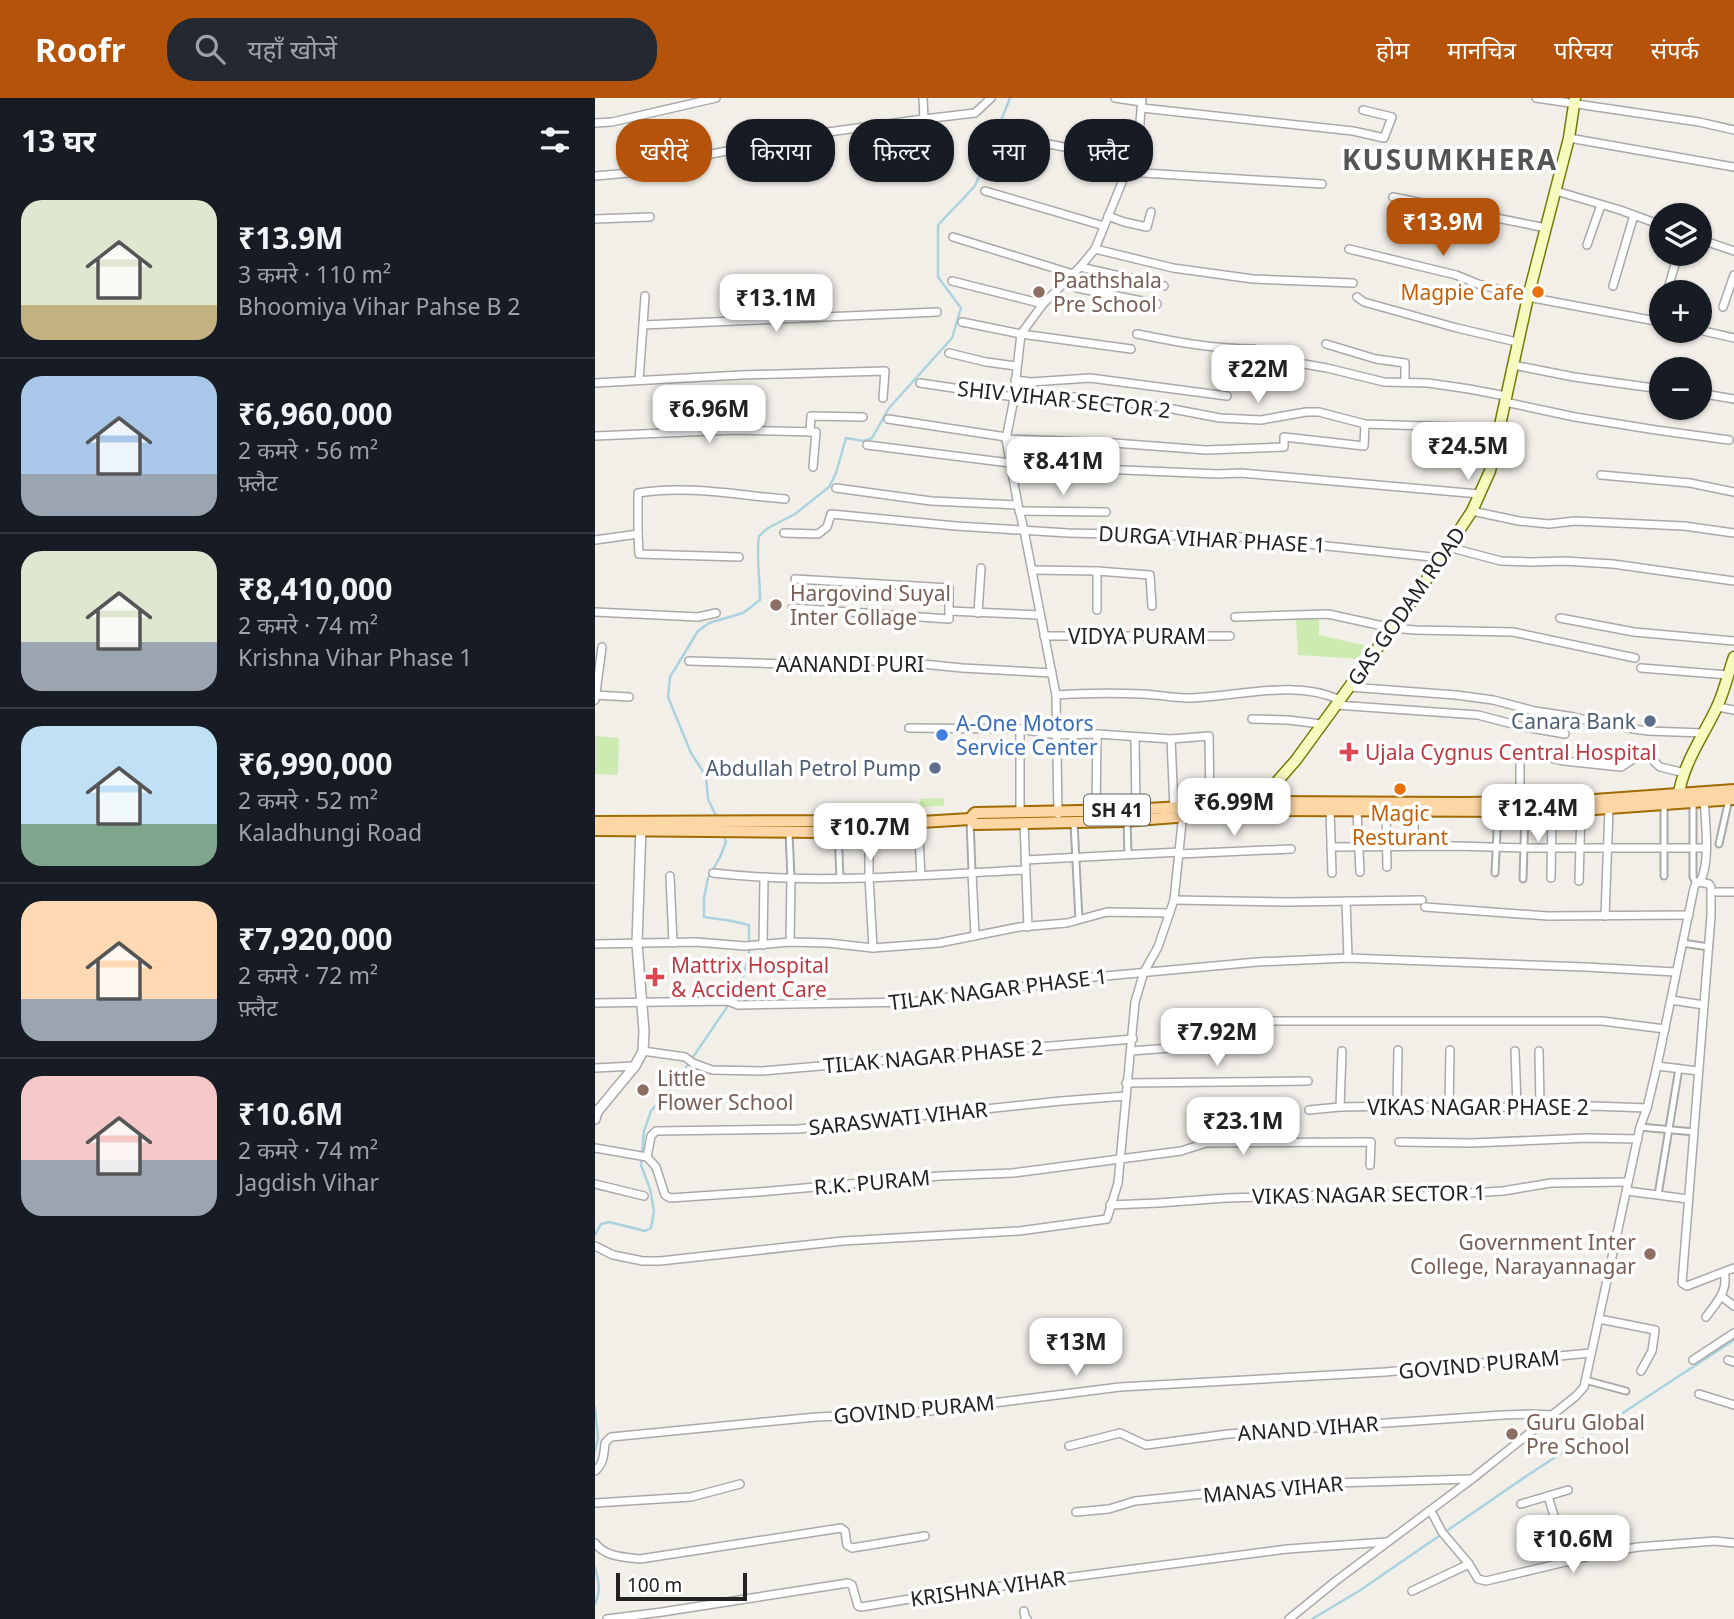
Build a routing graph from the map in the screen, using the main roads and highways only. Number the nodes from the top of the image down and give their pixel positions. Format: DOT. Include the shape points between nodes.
graph roads {
  1 [pos="1575,101"];
  2 [pos="1734,657"];
  3 [pos="1732,796"];
  4 [pos="1678,799"];
  5 [pos="1267,806"];
  6 [pos="1330,806"];
  7 [pos="1427,806"];
  8 [pos="1523,807"];
  9 [pos="1180,810"];
  10 [pos="1058,817"];
  11 [pos="595,822"];
  12 [pos="889,824"];
  13 [pos="641,826"];
  14 [pos="724,826"];
  15 [pos="820,827"];
  16 [pos="595,830"];
  1 -- 5 [label="main road, GAS GODAM ROAD" via="1490,471 1472,511 1441,558 1268,792"];
  2 -- 4 [label="main road" via="1718,707 1692,753"];
  3 -- 4 [label="main road, SH 41"];
  4 -- 8 [label="main road, SH 41"];
  4 -- 8 [label="main road, SH 41" via="1609,809"];
  5 -- 6 [label="main road, SH 41"];
  5 -- 9 [label="main road, SH 41"];
  5 -- 9 [label="main road, SH 41" via="1210,804"];
  6 -- 7 [label="main road, SH 41"];
  6 -- 7 [label="main road, SH 41" via="1357,810"];
  7 -- 8 [label="main road, SH 41"];
  7 -- 8 [label="main road, SH 41" via="1498,811"];
  9 -- 10 [label="main road, SH 41" via="1096,811"];
  9 -- 10 [label="main road, SH 41" via="1127,821 1075,823"];
  10 -- 12 [label="main road, SH 41" via="975,813 970,819"];
  11 -- 13 [label="main road, SH 41"];
  12 -- 15 [label="main road, SH 41" via="881,820"];
  12 -- 15 [label="main road, SH 41" via="838,831"];
  13 -- 14 [label="main road, SH 41"];
  13 -- 16 [label="main road, SH 41"];
  14 -- 15 [label="main road, SH 41"];
  14 -- 15 [label="main road, SH 41" via="789,831"];
}
